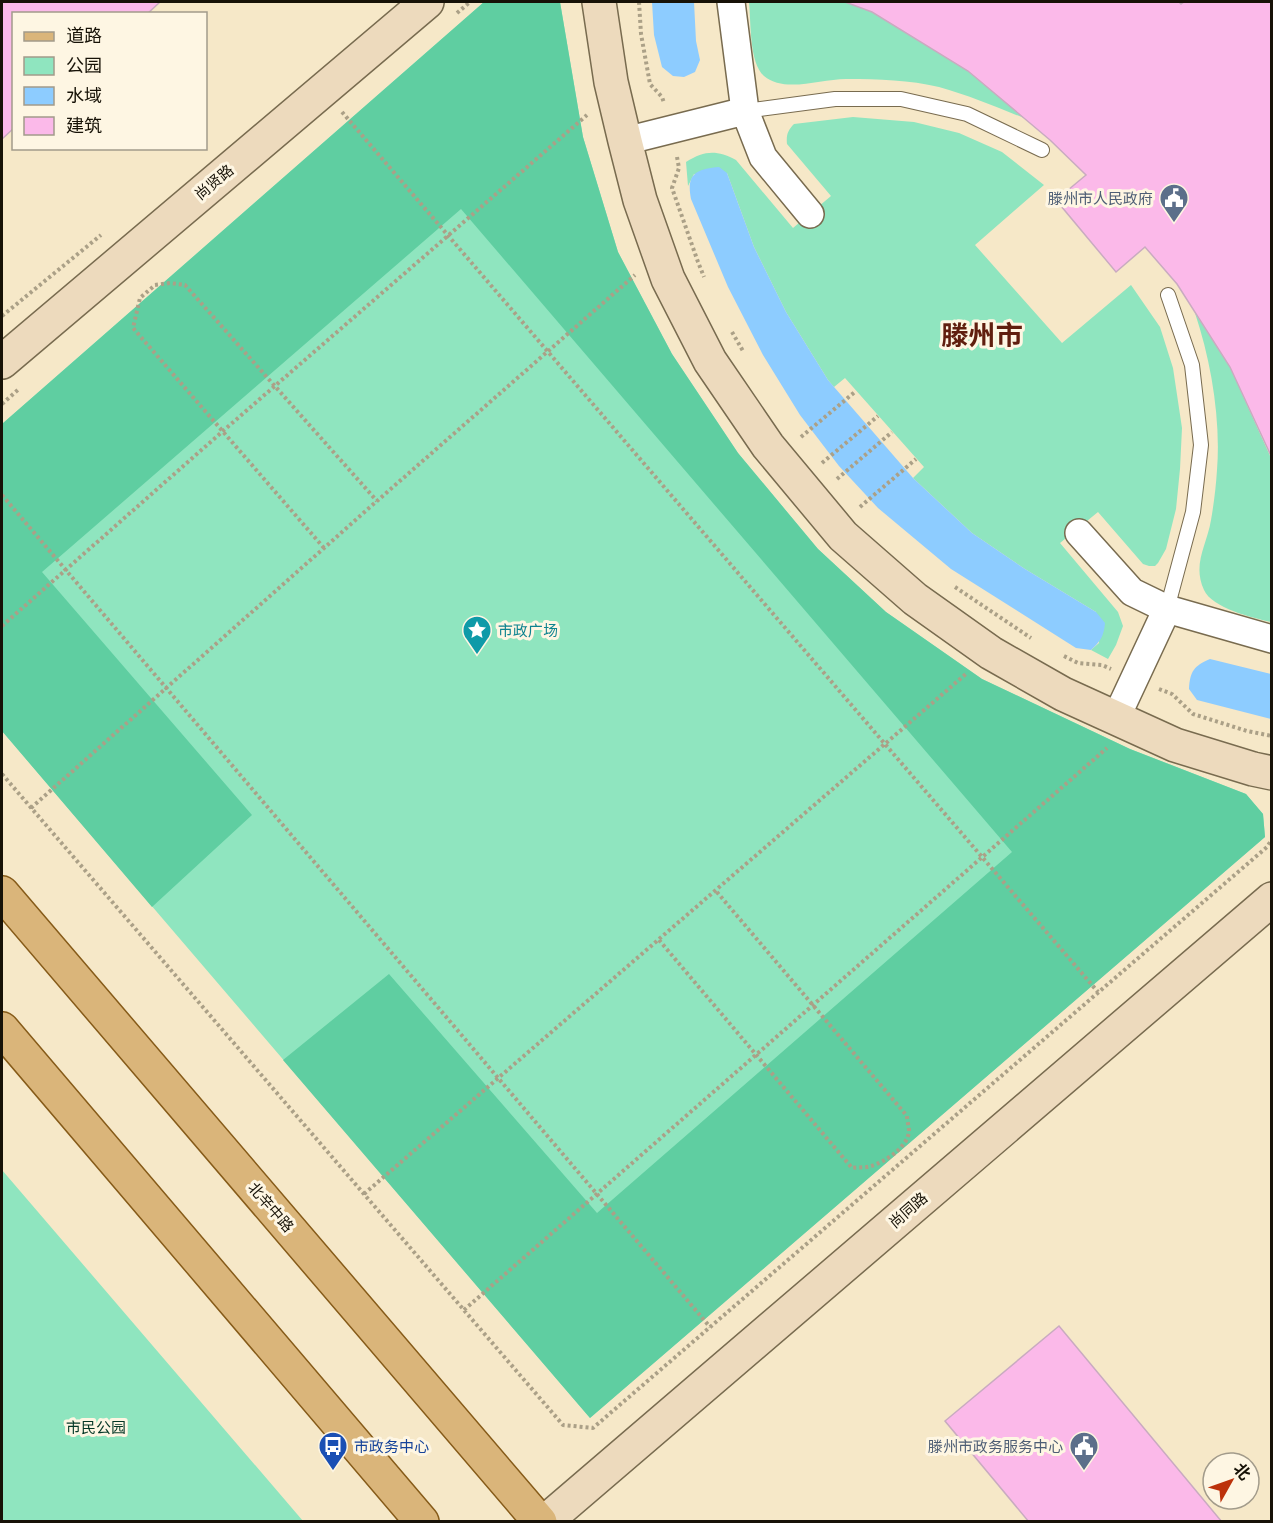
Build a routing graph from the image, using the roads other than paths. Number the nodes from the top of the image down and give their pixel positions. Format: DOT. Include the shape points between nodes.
graph roads {
  1 [pos="426,2"];
  2 [pos="599,2"];
  3 [pos="730,2"];
  4 [pos="745,111"];
  5 [pos="625,141"];
  6 [pos="1041,150"];
  7 [pos="810,214"];
  8 [pos="1168,295"];
  9 [pos="2,362"];
  10 [pos="1079,532"];
  11 [pos="1167,609"];
  12 [pos="1272,639"];
  13 [pos="1112,733"];
  14 [pos="1272,773"];
  15 [pos="2,893"];
  16 [pos="1272,899"];
  17 [pos="2,1029"];
  18 [pos="422,1521"];
  19 [pos="540,1521"];
  20 [pos="544,1521"];
  1 -- 9 [label="street, 尚贤路"];
  2 -- 5 [label="street"];
  3 -- 4 [label="street"];
  4 -- 5 [label="street"];
  4 -- 6 [label="lane" via="835,99 901,99 967,114"];
  4 -- 7 [label="street" via="764,157"];
  5 -- 13 [label="street" via="640,200 668,279 710,361 768,446 843,536 915,599 991,653 1064,694"];
  8 -- 11 [label="lane" via="1192,365 1201,445 1193,512"];
  10 -- 11 [label="street" via="1132,592"];
  11 -- 12 [label="street"];
  11 -- 13 [label="street"];
  13 -- 14 [label="street" via="1175,745"];
  15 -- 19 [label="main road, 北辛中路"];
  16 -- 20 [label="street, 尚同路"];
  17 -- 18 [label="main road"];
}
